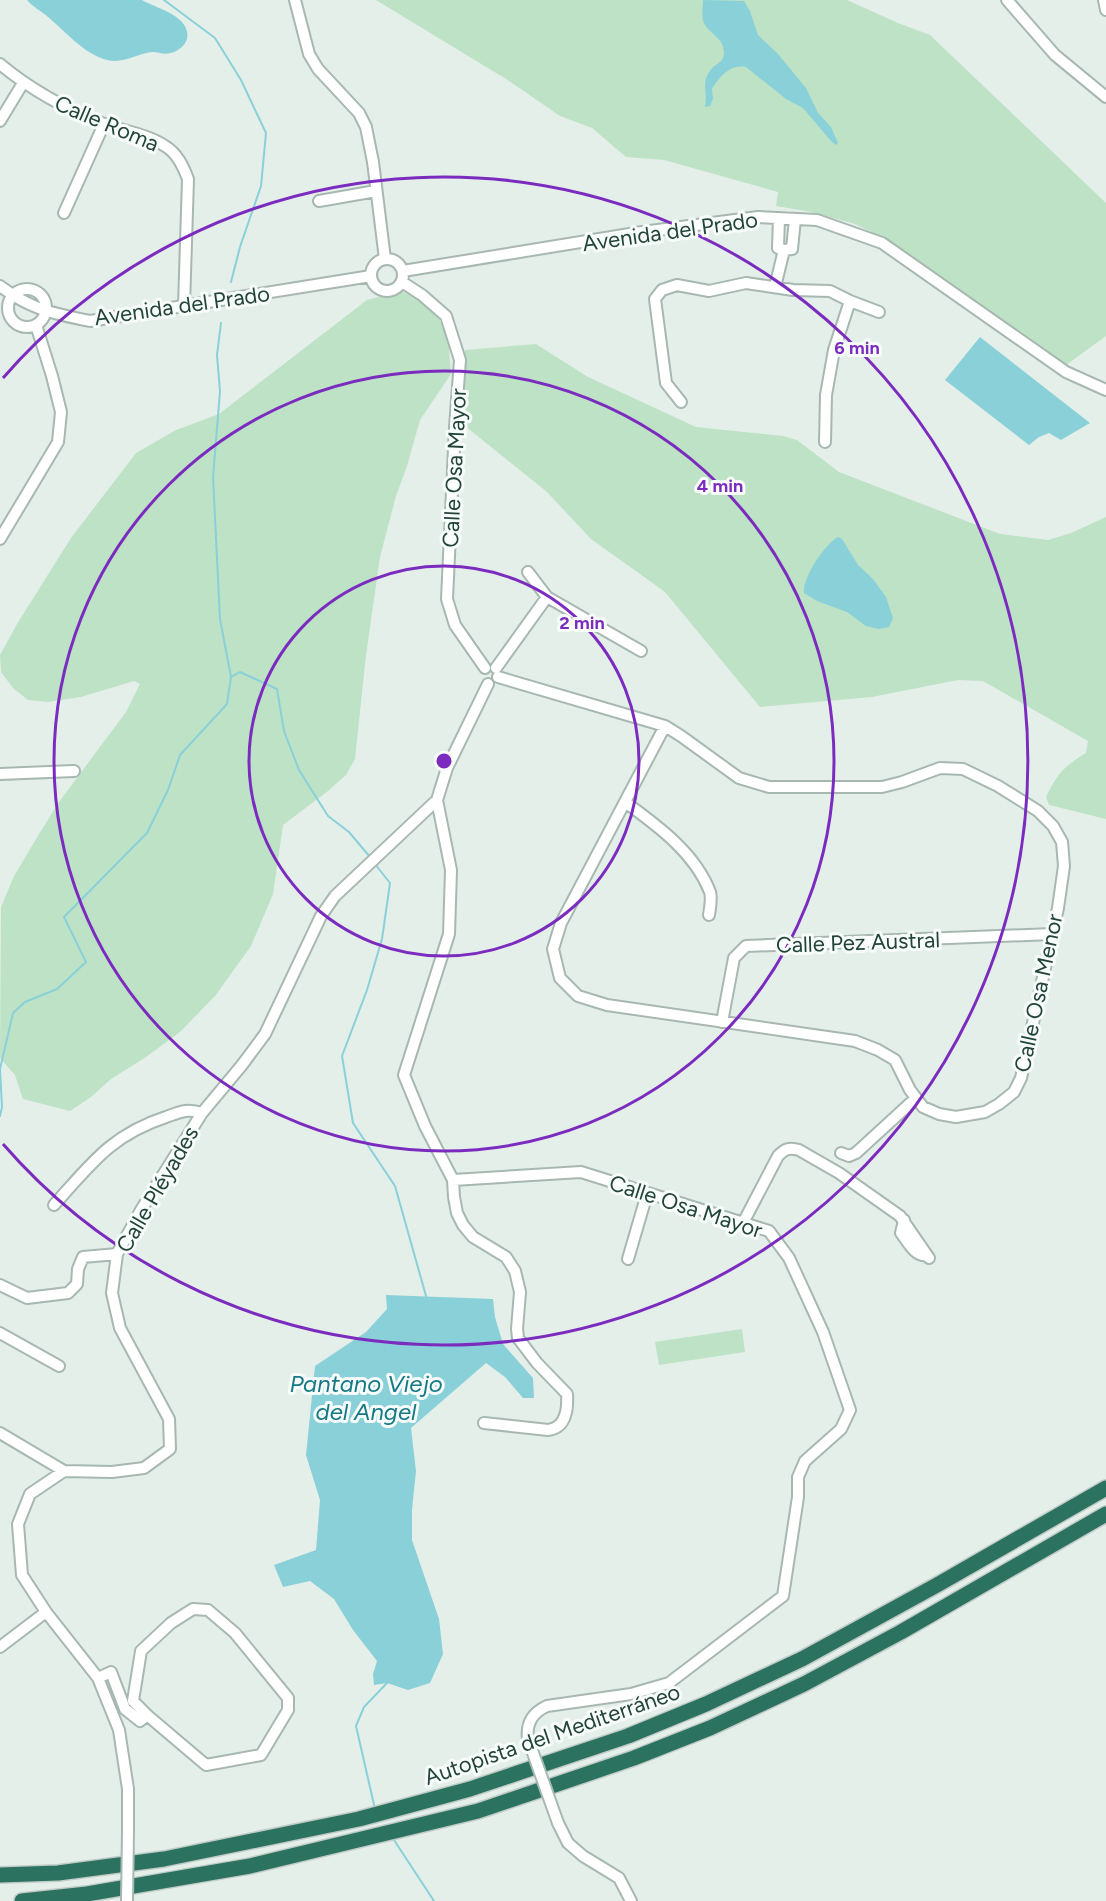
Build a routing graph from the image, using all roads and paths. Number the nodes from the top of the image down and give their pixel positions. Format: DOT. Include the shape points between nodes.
graph roads {
  1 [pos="294,0"];
  2 [pos="1007,0"];
  3 [pos="1104,0"];
  4 [pos="1106,10"];
  5 [pos="0,64"];
  6 [pos="23,83"];
  7 [pos="1106,97"];
  8 [pos="0,120"];
  9 [pos="104,124"];
  10 [pos="376,191"];
  11 [pos="319,201"];
  12 [pos="64,213"];
  13 [pos="780,218"];
  14 [pos="795,219"];
  15 [pos="784,250"];
  16 [pos="385,259"];
  17 [pos="371,276"];
  18 [pos="402,277"];
  19 [pos="0,286"];
  20 [pos="775,287"];
  21 [pos="12,295"];
  22 [pos="850,301"];
  23 [pos="184,306"];
  24 [pos="4,312"];
  25 [pos="46,312"];
  26 [pos="879,312"];
  27 [pos="36,325"];
  28 [pos="1106,390"];
  29 [pos="681,402"];
  30 [pos="825,442"];
  31 [pos="0,539"];
  32 [pos="528,572"];
  33 [pos="547,597"];
  34 [pos="641,651"];
  35 [pos="493,671"];
  36 [pos="488,684"];
  37 [pos="665,726"];
  38 [pos="74,771"];
  39 [pos="0,774"];
  40 [pos="437,800"];
  41 [pos="625,802"];
  42 [pos="709,915"];
  43 [pos="1052,934"];
  44 [pos="722,1022"];
  45 [pos="916,1098"];
  46 [pos="202,1113"];
  47 [pos="841,1153"];
  48 [pos="453,1180"];
  49 [pos="647,1194"];
  50 [pos="54,1205"];
  51 [pos="743,1223"];
  52 [pos="117,1254"];
  53 [pos="928,1256"];
  54 [pos="628,1259"];
  55 [pos="0,1285"];
  56 [pos="0,1333"];
  57 [pos="59,1366"];
  58 [pos="484,1423"];
  59 [pos="0,1433"];
  60 [pos="64,1471"];
  61 [pos="1106,1488"];
  62 [pos="1106,1514"];
  63 [pos="46,1612"];
  64 [pos="0,1647"];
  65 [pos="98,1678"];
  66 [pos="147,1715"];
  67 [pos="0,1875"];
  68 [pos="22,1901"];
  69 [pos="127,1901"];
  70 [pos="631,1901"];
  1 -- 10 [label="street" via="309,54 366,127"];
  2 -- 7 [label="street" via="1055,55"];
  3 -- 4 [label="street"];
  5 -- 6 [label="street, Calle Roma"];
  6 -- 8 [label="street"];
  6 -- 9 [label="street, Calle Roma"];
  9 -- 12 [label="street"];
  9 -- 23 [label="street, Calle Roma" via="165,146 180,161 188,179"];
  10 -- 11 [label="street"];
  10 -- 16 [label="street"];
  13 -- 14 [label="street, Avenida del Prado"];
  13 -- 15 [label="street" via="778,248"];
  13 -- 18 [label="street, Avenida del Prado" via="758,217 642,232"];
  14 -- 15 [label="street" via="792,249"];
  14 -- 28 [label="street, Avenida del Prado" via="817,220 882,243 1065,372"];
  15 -- 20 [label="street"];
  16 -- 17 [label="street" via="375,265"];
  16 -- 18 [label="street" via="399,264"];
  17 -- 18 [label="street" via="373,283 384,291 397,287"];
  17 -- 23 [label="street, Avenida del Prado"];
  18 -- 35 [label="street, Calle Osa Mayor" via="446,316 460,360 447,600 454,625"];
  19 -- 21 [label="street, Avenida del Prado"];
  20 -- 22 [label="street" via="830,291"];
  20 -- 29 [label="street" via="746,283 709,291 677,285 662,290 655,299 666,383"];
  21 -- 24 [label="street"];
  21 -- 25 [label="street, Avenida del Prado"];
  22 -- 26 [label="street"];
  22 -- 30 [label="street" via="834,350 826,395"];
  23 -- 25 [label="street, Avenida del Prado" via="90,321"];
  24 -- 27 [label="street" via="18,325"];
  25 -- 27 [label="street"];
  27 -- 31 [label="street" via="62,412 58,442"];
  32 -- 33 [label="street"];
  33 -- 34 [label="street"];
  33 -- 35 [label="street"];
  35 -- 36 [label="street" via="495,682"];
  35 -- 36 [label="street" via="481,675"];
  35 -- 37 [label="street, Calle Osa Menor"];
  36 -- 40 [label="street" via="447,768"];
  37 -- 41 [label="street, Calle Osa Menor"];
  37 -- 43 [label="street, Calle Osa Menor" via="738,778 769,787 882,787 940,768 963,769 998,786 1038,811 1062,842 1064,866"];
  38 -- 39 [label="street"];
  40 -- 46 [label="street, Calle Pléyades" via="335,896 321,916 265,1034"];
  40 -- 48 [label="street" via="451,870 449,934 404,1075"];
  41 -- 42 [label="street" via="662,829 693,862 711,894"];
  41 -- 44 [label="street, Calle Osa Menor" via="561,923 553,950 560,978 578,996 607,1005"];
  43 -- 44 [label="street, Calle Pez Austral" via="746,946 734,958"];
  43 -- 45 [label="street, Calle Osa Menor" via="1021,1078 1014,1092 985,1112 956,1117 923,1107"];
  44 -- 45 [label="street, Calle Osa Menor" via="855,1041 878,1050 895,1060"];
  45 -- 47 [label="street" via="856,1153"];
  46 -- 50 [label="street" via="190,1109 129,1132 102,1152"];
  46 -- 52 [label="street, Calle Pléyades"];
  48 -- 49 [label="street, Calle Osa Mayor" via="581,1173"];
  48 -- 58 [label="street" via="453,1197 463,1226 473,1237 506,1257 515,1271 520,1292 518,1338 567,1394 566,1414 555,1430"];
  49 -- 51 [label="street, Calle Osa Mayor"];
  49 -- 54 [label="street"];
  51 -- 53 [label="street" via="778,1156 784,1149 792,1148 839,1173 904,1220"];
  51 -- 70 [label="street, Calle Osa Mayor, bridge" via="770,1231 789,1258 823,1332 850,1410 841,1429 805,1461 798,1477 783,1596 669,1683 631,1694 547,1706 539,1709 529,1723 528,1739 568,1843 619,1878"];
  52 -- 55 [label="street" via="83,1257 76,1284 68,1293 27,1298"];
  52 -- 60 [label="street, Calle Pléyades" via="112,1293 120,1328 169,1419 170,1449 144,1468"];
  56 -- 57 [label="street"];
  59 -- 60 [label="street"];
  60 -- 63 [label="street" via="30,1494 18,1524 22,1575"];
  61 -- 67 [label="highway, Autopista del Mediterráneo" via="802,1659 628,1736 470,1790 358,1819 164,1859"];
  62 -- 68 [label="highway, Autopista del Mediterráneo" via="794,1689 634,1758 478,1810 250,1866"];
  63 -- 64 [label="street"];
  63 -- 65 [label="street"];
  65 -- 66 [label="street" via="111,1672 125,1709 140,1721"];
  65 -- 69 [label="street, bridge" via="119,1730 128,1789"];
  66 -- 66 [label="street" via="206,1765 261,1755 288,1710 288,1698 235,1633 208,1610 193,1609 141,1651 133,1701"];
}
